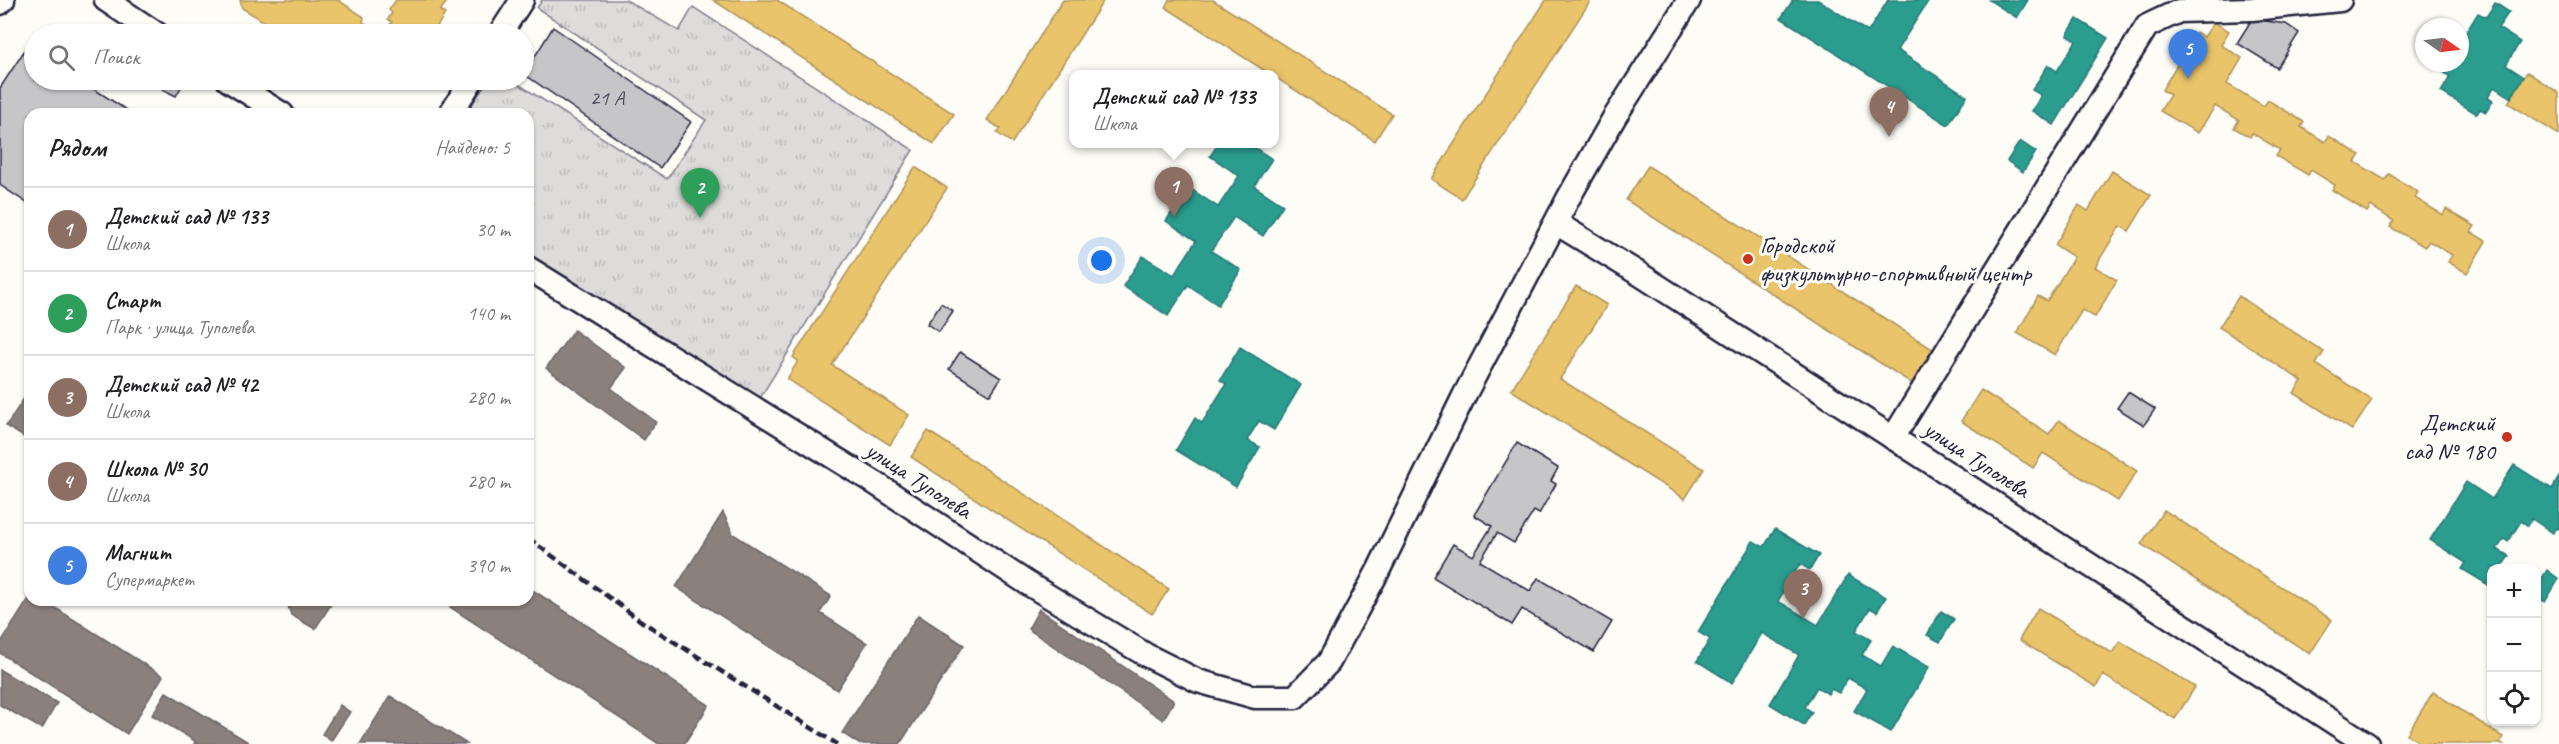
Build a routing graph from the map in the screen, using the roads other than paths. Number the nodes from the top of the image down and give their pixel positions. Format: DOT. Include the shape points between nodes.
graph roads {
  1 [pos="106,0"];
  2 [pos="522,0"];
  3 [pos="1689,0"];
  4 [pos="2340,0"];
  5 [pos="142,24"];
  6 [pos="506,24"];
  7 [pos="244,90"];
  8 [pos="466,90"];
  9 [pos="272,108"];
  10 [pos="454,108"];
  11 [pos="1556,223"];
  12 [pos="534,272"];
  13 [pos="1893,438"];
  14 [pos="2367,744"];
  1 -- 5 [label="street"];
  2 -- 6 [label="street"];
  3 -- 11 [label="street" via="1614,118"];
  4 -- 13 [label="street" via="2179,12 2147,26"];
  7 -- 9 [label="street"];
  8 -- 10 [label="street"];
  11 -- 12 [label="street, улица Туполева" via="1329,662 1295,697 1255,698 1198,681 1146,655"];
  11 -- 13 [label="street, улица Туполева"];
  13 -- 14 [label="street, улица Туполева"];
}
